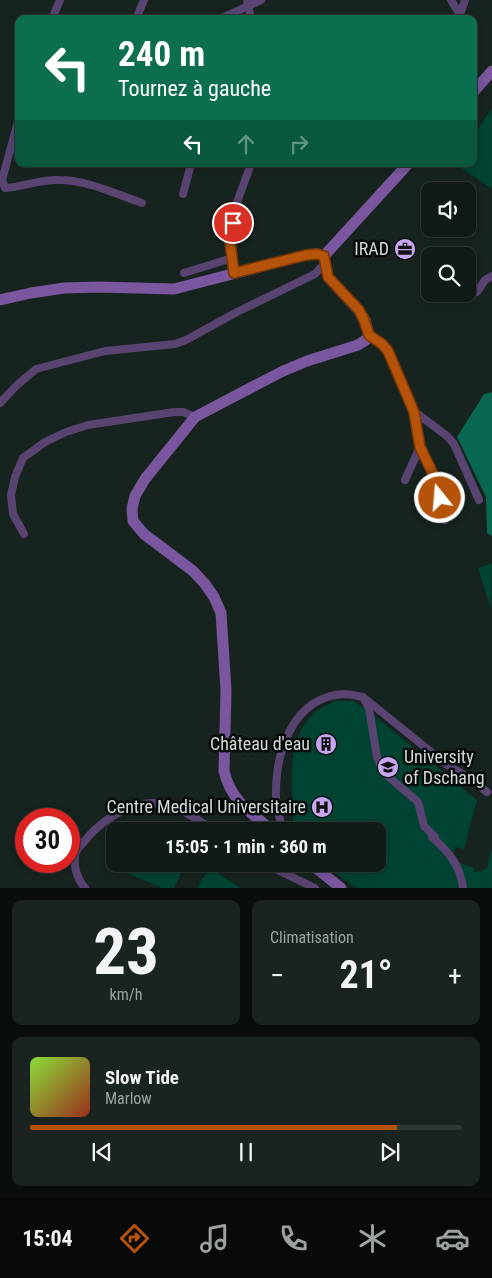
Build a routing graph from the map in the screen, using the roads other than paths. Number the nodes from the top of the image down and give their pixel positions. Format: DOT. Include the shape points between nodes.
graph roads {
  1 [pos="60,0"];
  2 [pos="144,0"];
  3 [pos="261,0"];
  4 [pos="451,0"];
  5 [pos="465,0"];
  6 [pos="248,3"];
  7 [pos="54,15"];
  8 [pos="138,15"];
  9 [pos="227,15"];
  10 [pos="457,15"];
  11 [pos="459,15"];
  12 [pos="492,71"];
  13 [pos="477,88"];
  14 [pos="15,133"];
  15 [pos="190,167"];
  16 [pos="250,167"];
  17 [pos="405,167"];
  18 [pos="183,194"];
  19 [pos="142,203"];
  20 [pos="232,258"];
  21 [pos="324,260"];
  22 [pos="184,273"];
  23 [pos="234,273"];
  24 [pos="492,276"];
  25 [pos="477,292"];
  26 [pos="0,300"];
  27 [pos="369,335"];
  28 [pos="0,404"];
  29 [pos="414,412"];
  30 [pos="195,417"];
  31 [pos="420,447"];
  32 [pos="405,480"];
  33 [pos="479,500"];
  34 [pos="445,520"];
  35 [pos="24,534"];
  36 [pos="363,697"];
  37 [pos="487,792"];
  38 [pos="201,822"];
  39 [pos="262,822"];
  40 [pos="281,822"];
  41 [pos="282,872"];
  42 [pos="321,872"];
  43 [pos="86,888"];
  44 [pos="315,888"];
  45 [pos="341,888"];
  46 [pos="463,888"];
  1 -- 7 [label="street"];
  2 -- 8 [label="street"];
  3 -- 6 [label="street"];
  4 -- 10 [label="street"];
  5 -- 11 [label="street"];
  6 -- 9 [label="street"];
  12 -- 13 [label="street"];
  14 -- 19 [label="street" via="2,180 5,188 60,180 86,184"];
  15 -- 18 [label="street"];
  16 -- 20 [label="street" via="236,205 230,242"];
  17 -- 21 [label="street"];
  20 -- 22 [label="street"];
  20 -- 23 [label="street"];
  21 -- 23 [label="street" via="317,254 306,255"];
  21 -- 27 [label="street" via="328,277 359,310"];
  21 -- 28 [label="street" via="315,274 186,340 105,351 36,370"];
  23 -- 26 [label="street" via="174,289 64,288"];
  24 -- 25 [label="street" via="484,280"];
  27 -- 29 [label="street" via="388,351"];
  27 -- 30 [label="street" via="358,345 281,372"];
  29 -- 31 [label="street"];
  29 -- 33 [label="street" via="454,444"];
  30 -- 35 [label="street" via="183,412 88,425 45,442 24,458 15,477 11,495 13,514"];
  30 -- 39 [label="street" via="145,478 135,496 133,522 193,571 214,597 220,613 226,690 224,771 233,794"];
  31 -- 32 [label="street"];
  31 -- 34 [label="street" via="434,476"];
  36 -- 37 [label="street" via="446,764"];
  36 -- 40 [label="street" via="332,696 315,703 298,717 281,752 276,799"];
  36 -- 46 [label="street" via="369,708 377,757 383,772 418,802 424,826 461,873"];
  38 -- 43 [label="street" via="178,808 152,803 134,807 99,825 76,851 75,867 80,882"];
  41 -- 44 [label="street"];
  42 -- 45 [label="street"];
}
